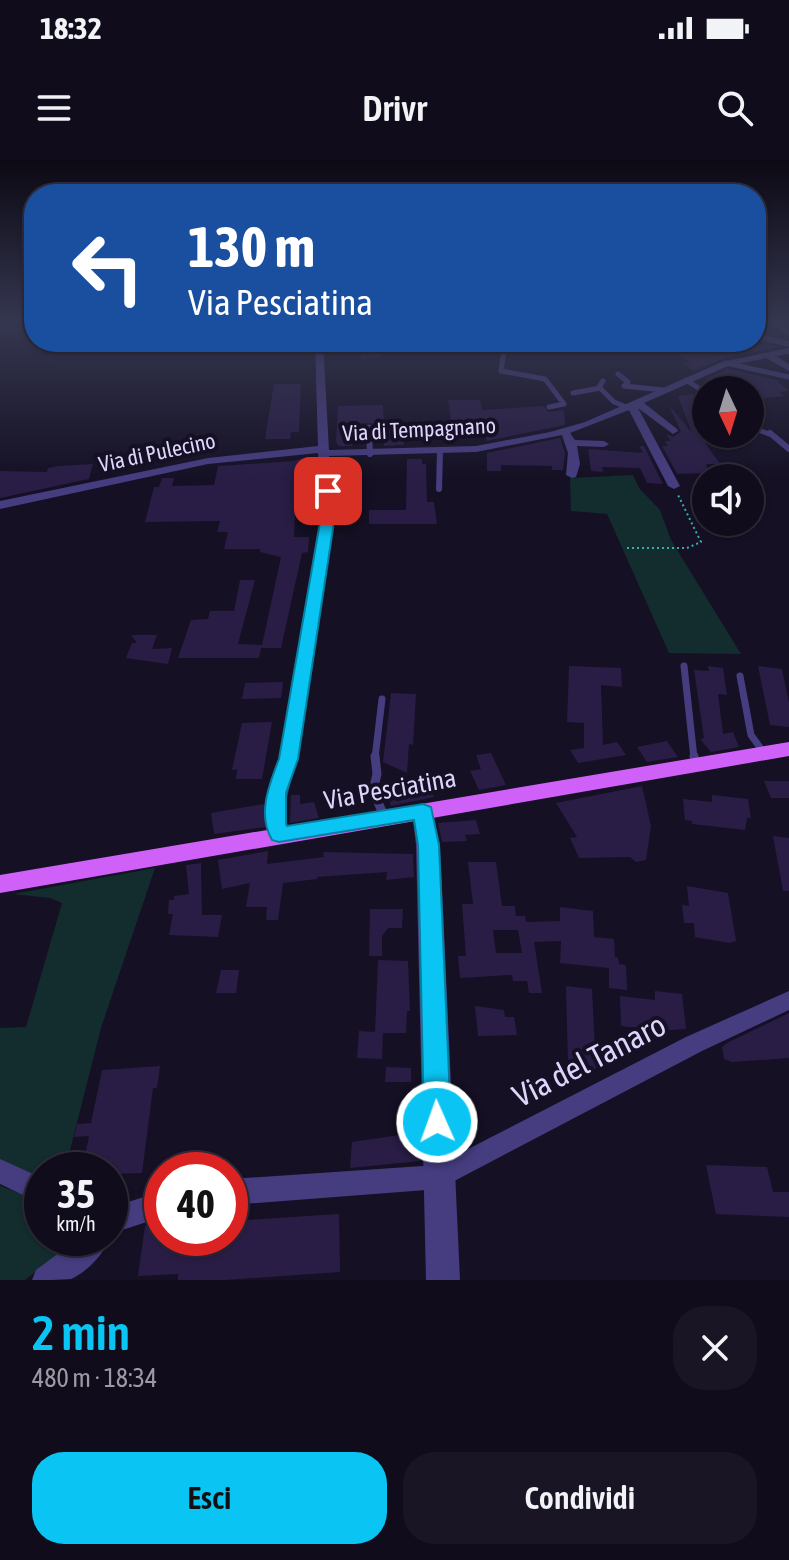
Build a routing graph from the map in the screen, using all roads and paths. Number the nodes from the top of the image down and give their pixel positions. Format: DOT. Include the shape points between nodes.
graph roads {
  1 [pos="319,374"];
  2 [pos="519,374"];
  3 [pos="618,374"];
  4 [pos="699,374"];
  5 [pos="686,380"];
  6 [pos="692,384"];
  7 [pos="664,390"];
  8 [pos="573,393"];
  9 [pos="633,406"];
  10 [pos="549,407"];
  11 [pos="369,427"];
  12 [pos="673,431"];
  13 [pos="764,431"];
  14 [pos="565,432"];
  15 [pos="571,443"];
  16 [pos="604,444"];
  17 [pos="789,449"];
  18 [pos="323,451"];
  19 [pos="440,451"];
  20 [pos="370,454"];
  21 [pos="572,475"];
  22 [pos="674,486"];
  23 [pos="439,489"];
  24 [pos="0,505"];
  25 [pos="627,548"];
  26 [pos="684,666"];
  27 [pos="740,676"];
  28 [pos="382,699"];
  29 [pos="789,749"];
  30 [pos="764,753"];
  31 [pos="695,764"];
  32 [pos="423,812"];
  33 [pos="385,819"];
  34 [pos="279,835"];
  35 [pos="0,884"];
  36 [pos="789,1000"];
  37 [pos="0,1171"];
  38 [pos="439,1177"];
  39 [pos="24,1182"];
  40 [pos="248,1191"];
  41 [pos="80,1256"];
  42 [pos="46,1280"];
  43 [pos="443,1280"];
  1 -- 18 [label="street"];
  2 -- 10 [label="lane" via="545,379 564,404"];
  3 -- 7 [label="lane" via="628,382 624,386"];
  4 -- 5 [label="street, Via di Tempagnano"];
  5 -- 6 [label="lane"];
  5 -- 7 [label="street, Via di Tempagnano"];
  7 -- 9 [label="street, Via di Tempagnano"];
  8 -- 9 [label="lane" via="601,385 614,402"];
  9 -- 12 [label="street"];
  9 -- 14 [label="street, Via di Tempagnano"];
  9 -- 22 [label="street"];
  11 -- 20 [label="lane"];
  13 -- 17 [label="lane"];
  14 -- 15 [label="street"];
  14 -- 19 [label="street, Via di Tempagnano" via="488,448"];
  15 -- 16 [label="street"];
  15 -- 21 [label="street"];
  18 -- 20 [label="street, Via di Tempagnano"];
  18 -- 24 [label="street, Via di Pulecino" via="208,461"];
  18 -- 34 [label="street" via="327,522 288,759 276,793"];
  19 -- 20 [label="street, Via di Tempagnano"];
  19 -- 23 [label="lane"];
  22 -- 25 [label="path" via="701,542 687,548"];
  26 -- 31 [label="lane"];
  27 -- 30 [label="lane" via="751,735"];
  28 -- 33 [label="lane" via="373,791"];
  29 -- 30 [label="main road, Via Pesciatina"];
  30 -- 31 [label="main road, Via Pesciatina"];
  31 -- 32 [label="main road, Via Pesciatina"];
  32 -- 33 [label="main road, Via Pesciatina"];
  32 -- 38 [label="street"];
  33 -- 34 [label="main road, Via Pesciatina"];
  34 -- 35 [label="main road, Via Pesciatina"];
  36 -- 38 [label="street, Via del Tanaro"];
  37 -- 39 [label="street"];
  38 -- 40 [label="street, Via del Tanaro"];
  38 -- 43 [label="street"];
  41 -- 42 [label="street"];
}
